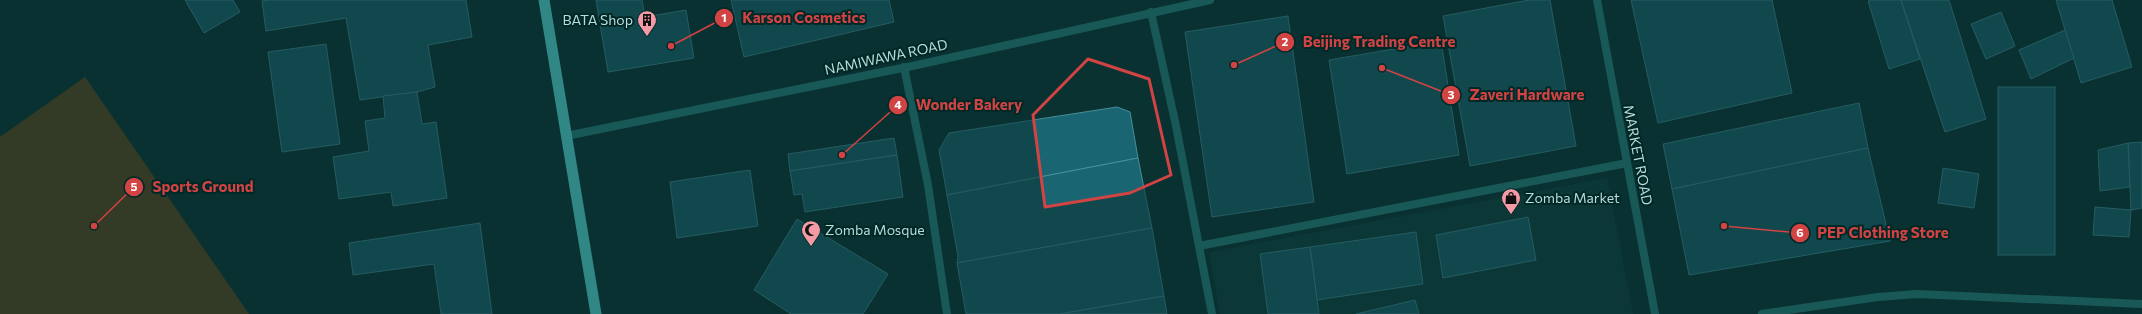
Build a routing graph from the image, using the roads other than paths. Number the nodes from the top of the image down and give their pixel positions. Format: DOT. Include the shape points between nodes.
graph roads {
  1 [pos="544,0"];
  2 [pos="1210,0"];
  3 [pos="1597,0"];
  4 [pos="1151,12"];
  5 [pos="904,67"];
  6 [pos="566,136"];
  7 [pos="1627,163"];
  8 [pos="1199,246"];
  9 [pos="2142,304"];
  10 [pos="596,314"];
  11 [pos="947,314"];
  12 [pos="1212,314"];
  13 [pos="1655,314"];
  14 [pos="1762,314"];
  1 -- 6 [label="highway"];
  2 -- 4 [label="street, NAMIWAWA ROAD"];
  3 -- 7 [label="street, MARKET ROAD"];
  4 -- 5 [label="street, NAMIWAWA ROAD"];
  4 -- 8 [label="street"];
  5 -- 6 [label="street, NAMIWAWA ROAD"];
  5 -- 11 [label="street" via="928,186"];
  6 -- 10 [label="highway"];
  7 -- 8 [label="street"];
  7 -- 13 [label="street, MARKET ROAD"];
  8 -- 12 [label="street"];
  9 -- 14 [label="street" via="1918,294 1878,297"];
}
